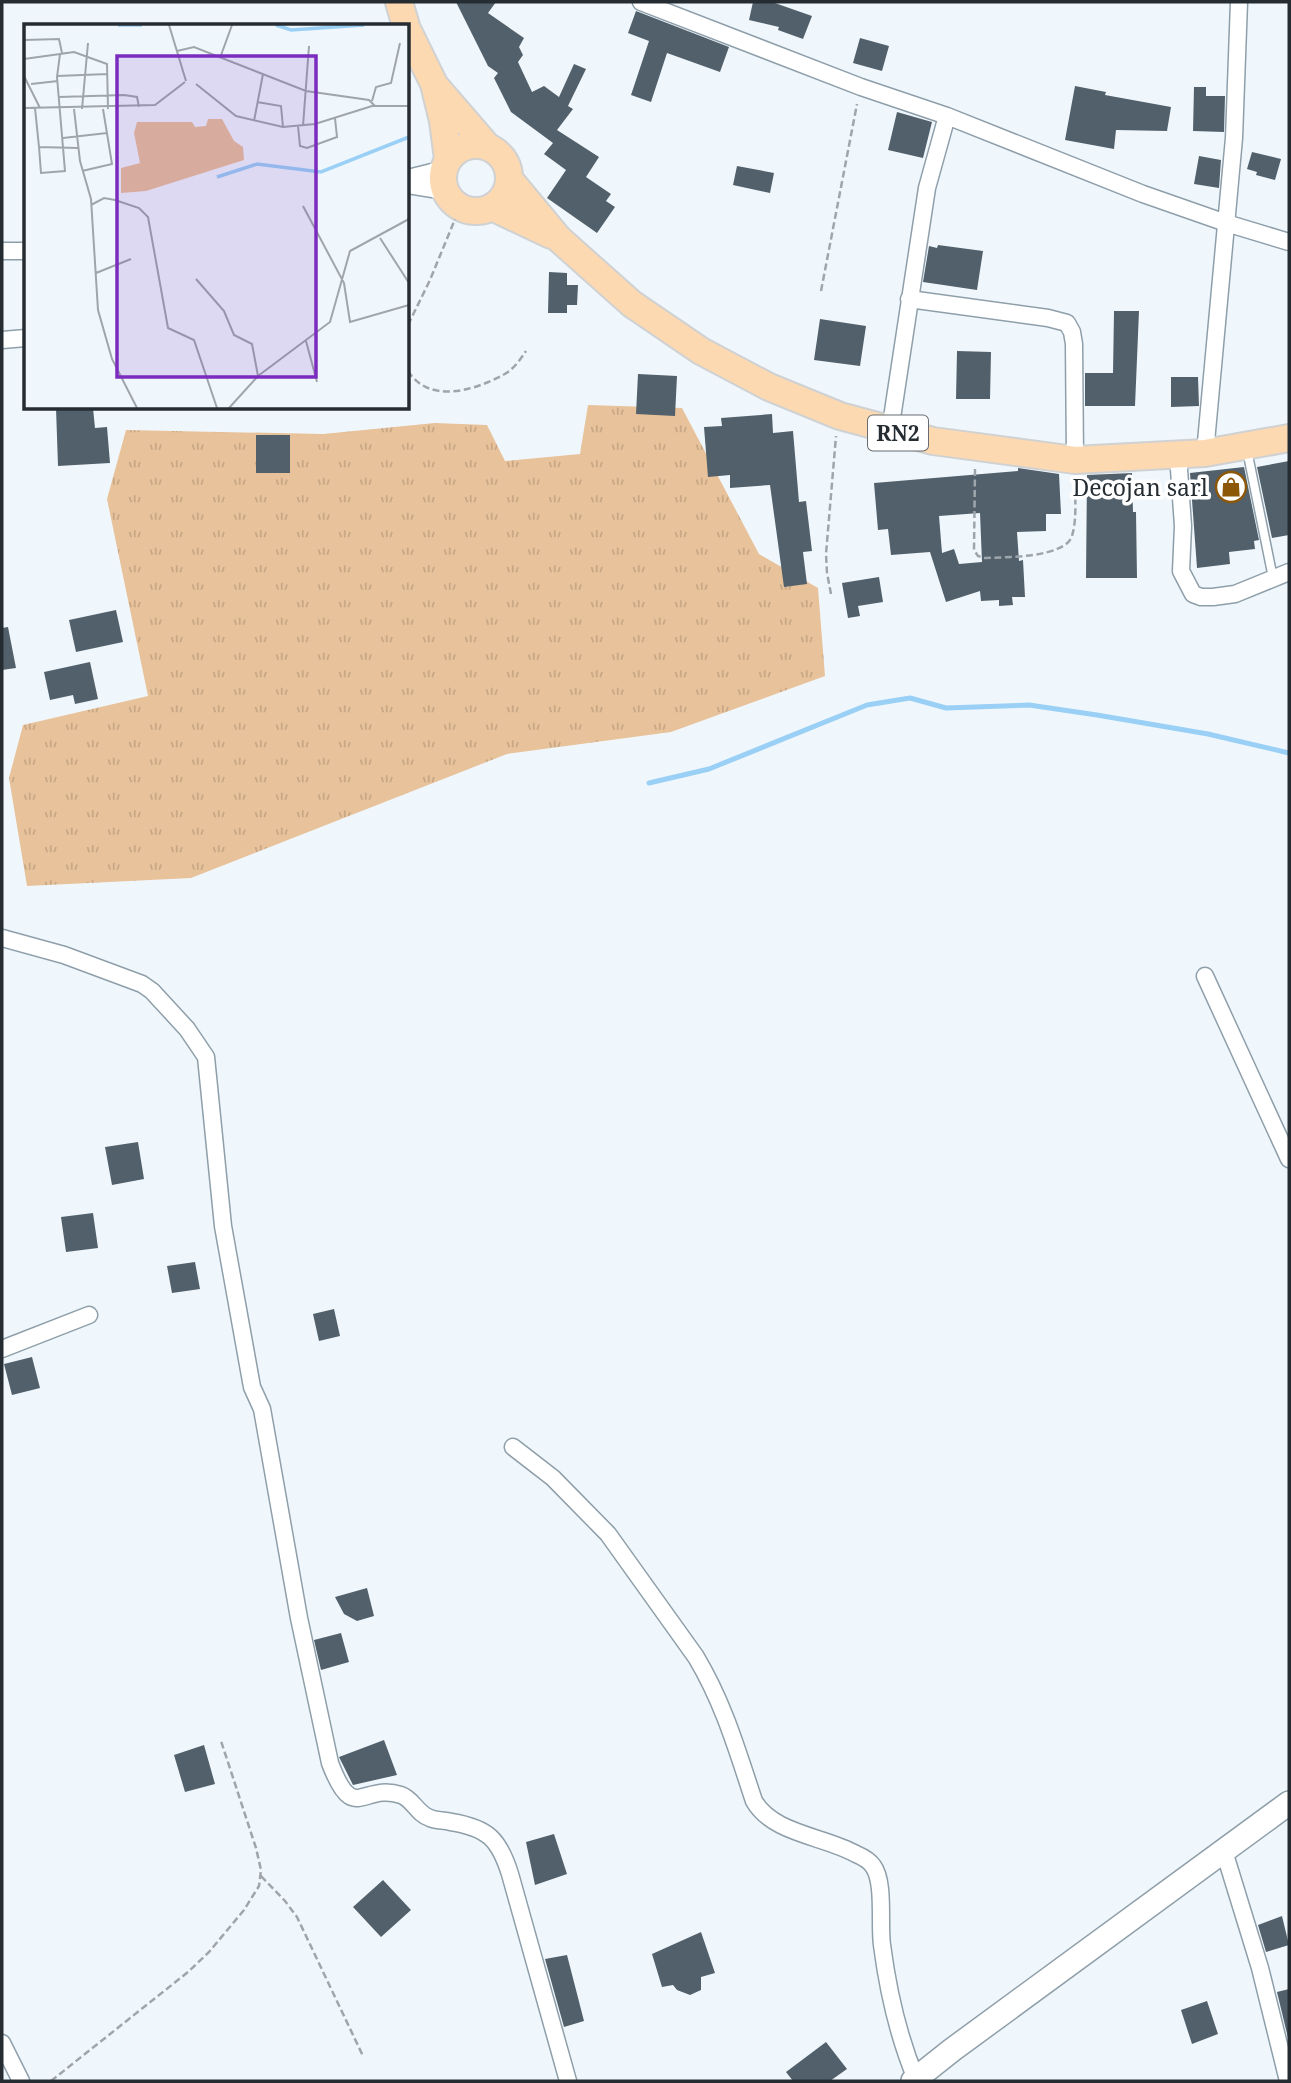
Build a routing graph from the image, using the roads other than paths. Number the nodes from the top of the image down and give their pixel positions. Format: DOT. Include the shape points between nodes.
graph roads {
  1 [pos="399,2"];
  2 [pos="641,2"];
  3 [pos="1239,2"];
  4 [pos="669,7"];
  5 [pos="406,24"];
  6 [pos="410,35"];
  7 [pos="433,84"];
  8 [pos="947,116"];
  9 [pos="486,146"];
  10 [pos="410,178"];
  11 [pos="510,180"];
  12 [pos="449,182"];
  13 [pos="410,185"];
  14 [pos="492,207"];
  15 [pos="1226,223"];
  16 [pos="559,239"];
  17 [pos="1289,242"];
  18 [pos="2,251"];
  19 [pos="24,251"];
  20 [pos="909,299"];
  21 [pos="24,338"];
  22 [pos="2,340"];
  23 [pos="890,431"];
  24 [pos="1289,438"];
  25 [pos="1247,447"];
  26 [pos="1205,453"];
  27 [pos="1178,456"];
  28 [pos="1075,460"];
  29 [pos="1289,572"];
  30 [pos="1273,578"];
  31 [pos="2,938"];
  32 [pos="1205,976"];
  33 [pos="1289,1159"];
  34 [pos="89,1315"];
  35 [pos="2,1349"];
  36 [pos="513,1447"];
  37 [pos="1289,1803"];
  38 [pos="1224,1852"];
  39 [pos="2,2043"];
  40 [pos="914,2080"];
  41 [pos="21,2081"];
  42 [pos="568,2081"];
  43 [pos="1288,2081"];
  1 -- 5 [label="main road, RN2"];
  2 -- 4 [label="street"];
  3 -- 15 [label="street"];
  4 -- 8 [label="street" via="861,87"];
  6 -- 7 [label="main road, RN2"];
  7 -- 9 [label="main road, RN2"];
  7 -- 12 [label="main road, RN2" via="443,121"];
  8 -- 15 [label="street"];
  8 -- 20 [label="street" via="927,188"];
  9 -- 11 [label="main road, RN2" via="504,159"];
  9 -- 12 [label="main road" via="456,151"];
  10 -- 12 [label="street"];
  11 -- 14 [label="main road" via="501,200"];
  11 -- 16 [label="main road, RN2"];
  12 -- 13 [label="street"];
  12 -- 14 [label="main road, RN2" via="471,211"];
  14 -- 16 [label="main road, RN2"];
  15 -- 17 [label="street"];
  15 -- 26 [label="street"];
  16 -- 23 [label="main road, RN2" via="632,304 701,351 769,387"];
  18 -- 19 [label="street"];
  20 -- 23 [label="street"];
  20 -- 28 [label="street" via="1067,323 1074,344"];
  21 -- 22 [label="street"];
  23 -- 28 [label="main road, RN2"];
  24 -- 25 [label="main road, RN2"];
  25 -- 26 [label="main road, RN2"];
  25 -- 30 [label="lane"];
  26 -- 27 [label="main road, RN2"];
  27 -- 28 [label="main road, RN2"];
  27 -- 30 [label="street" via="1181,570 1193,594 1235,594"];
  29 -- 30 [label="street"];
  31 -- 42 [label="street" via="83,961 142,985 187,1029 206,1057 220,1201 239,1318 252,1387 262,1409 330,1763 349,1797 401,1795 428,1817 470,1826 497,1842"];
  32 -- 33 [label="street"];
  34 -- 35 [label="street"];
  36 -- 40 [label="street" via="553,1478 608,1534 696,1657 729,1722 760,1810 781,1826 843,1846 875,1868 894,2014"];
  37 -- 38 [label="main road"];
  38 -- 40 [label="main road"];
  38 -- 43 [label="street"];
  39 -- 41 [label="street"];
}
